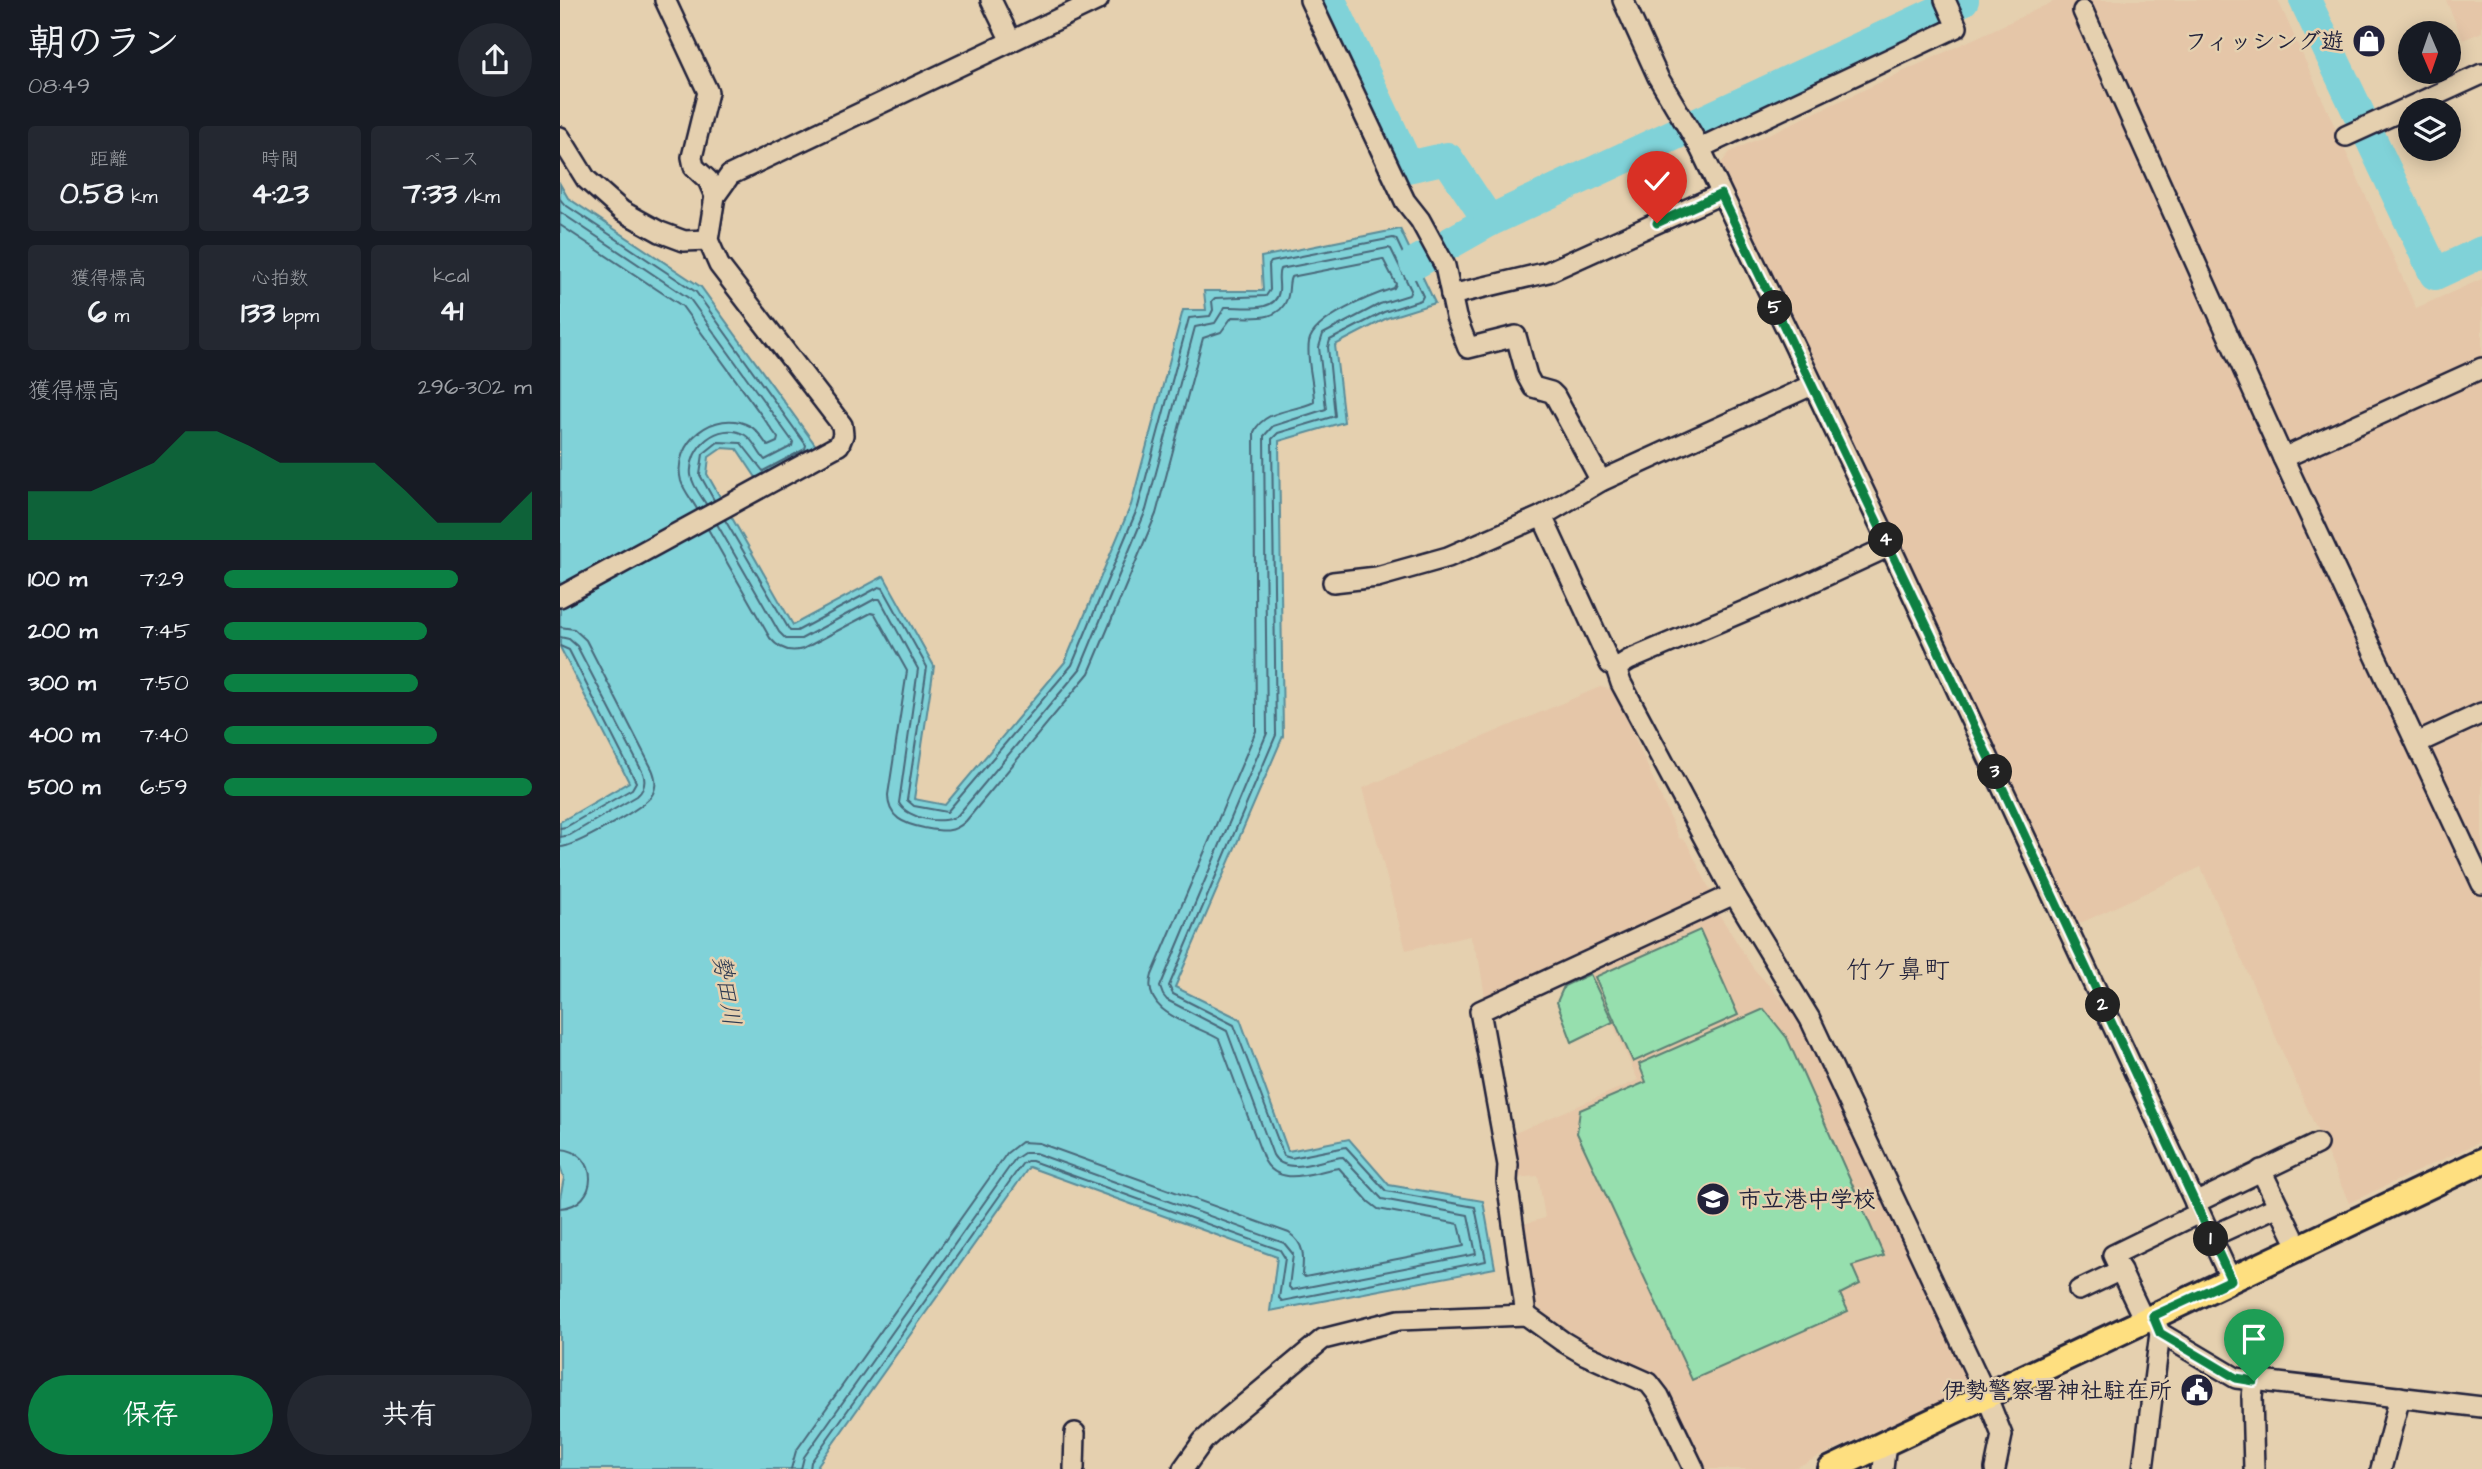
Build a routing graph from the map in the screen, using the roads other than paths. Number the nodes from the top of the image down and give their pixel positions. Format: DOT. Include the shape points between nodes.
graph roads {
  1 [pos="665,0"];
  2 [pos="991,0"];
  3 [pos="1098,0"];
  4 [pos="1310,0"];
  5 [pos="1623,0"];
  6 [pos="1945,0"];
  7 [pos="2083,11"];
  8 [pos="1011,41"];
  9 [pos="2482,74"];
  10 [pos="2346,136"];
  11 [pos="560,137"];
  12 [pos="1700,148"];
  13 [pos="1721,194"];
  14 [pos="715,196"];
  15 [pos="708,240"];
  16 [pos="1451,295"];
  17 [pos="2482,368"];
  18 [pos="1812,385"];
  19 [pos="2283,458"];
  20 [pos="1601,481"];
  21 [pos="1542,516"];
  22 [pos="1890,546"];
  23 [pos="1333,582"];
  24 [pos="560,597"];
  25 [pos="1615,668"];
  26 [pos="2482,713"];
  27 [pos="2417,743"];
  28 [pos="2482,884"];
  29 [pos="1734,894"];
  30 [pos="2317,1144"];
  31 [pos="2482,1161"];
  32 [pos="2262,1170"];
  33 [pos="2278,1206"];
  34 [pos="2197,1208"];
  35 [pos="2210,1237"];
  36 [pos="2293,1237"];
  37 [pos="2121,1270"];
  38 [pos="2231,1280"];
  39 [pos="2079,1290"];
  40 [pos="1526,1315"];
  41 [pos="2152,1323"];
  42 [pos="2254,1381"];
  43 [pos="1986,1395"];
  44 [pos="2400,1397"];
  45 [pos="2482,1407"];
  46 [pos="1075,1433"];
  47 [pos="1886,1443"];
  48 [pos="1074,1469"];
  49 [pos="1183,1469"];
  50 [pos="1694,1469"];
  51 [pos="1831,1469"];
  52 [pos="1883,1469"];
  53 [pos="1995,1469"];
  54 [pos="2143,1469"];
  55 [pos="2254,1469"];
  56 [pos="2381,1469"];
  1 -- 14 [label="street" via="708,92 692,157"];
  2 -- 8 [label="street"];
  3 -- 8 [label="street"];
  4 -- 16 [label="street" via="1405,201 1445,266"];
  5 -- 12 [label="street" via="1658,77"];
  6 -- 12 [label="street" via="1957,27"];
  7 -- 19 [label="street"];
  8 -- 14 [label="street" via="730,175"];
  9 -- 10 [label="street"];
  11 -- 15 [label="street" via="586,179 622,211 684,241"];
  12 -- 13 [label="street"];
  13 -- 16 [label="street" via="1548,272"];
  13 -- 18 [label="street"];
  14 -- 15 [label="street"];
  15 -- 24 [label="street" via="719,265 842,425 844,435 839,445"];
  16 -- 20 [label="street" via="1468,348 1516,336 1533,387 1555,396"];
  17 -- 19 [label="street"];
  18 -- 20 [label="street"];
  18 -- 22 [label="street"];
  19 -- 27 [label="street"];
  20 -- 21 [label="street"];
  21 -- 23 [label="street" via="1448,557 1377,577"];
  21 -- 25 [label="street"];
  22 -- 25 [label="street"];
  22 -- 34 [label="street"];
  25 -- 29 [label="street"];
  26 -- 27 [label="street"];
  27 -- 28 [label="street"];
  29 -- 40 [label="street" via="1480,1011 1508,1165"];
  29 -- 43 [label="street" via="1810,1020"];
  30 -- 32 [label="street"];
  31 -- 38 [label="main road"];
  32 -- 33 [label="street"];
  32 -- 34 [label="street"];
  33 -- 35 [label="street"];
  33 -- 36 [label="street"];
  34 -- 35 [label="street"];
  34 -- 37 [label="street" via="2113,1255"];
  35 -- 38 [label="street"];
  37 -- 39 [label="street"];
  37 -- 41 [label="street"];
  38 -- 41 [label="main road"];
  40 -- 49 [label="street" via="1399,1320 1323,1339 1203,1441"];
  40 -- 50 [label="street" via="1584,1354 1649,1383"];
  41 -- 42 [label="street" via="2236,1378"];
  41 -- 43 [label="main road"];
  41 -- 54 [label="street"];
  42 -- 44 [label="street"];
  42 -- 55 [label="street"];
  43 -- 47 [label="main road"];
  43 -- 53 [label="street" via="2001,1435"];
  44 -- 45 [label="street"];
  44 -- 56 [label="street"];
  46 -- 48 [label="street"];
  47 -- 51 [label="main road"];
  47 -- 52 [label="street"];
}
